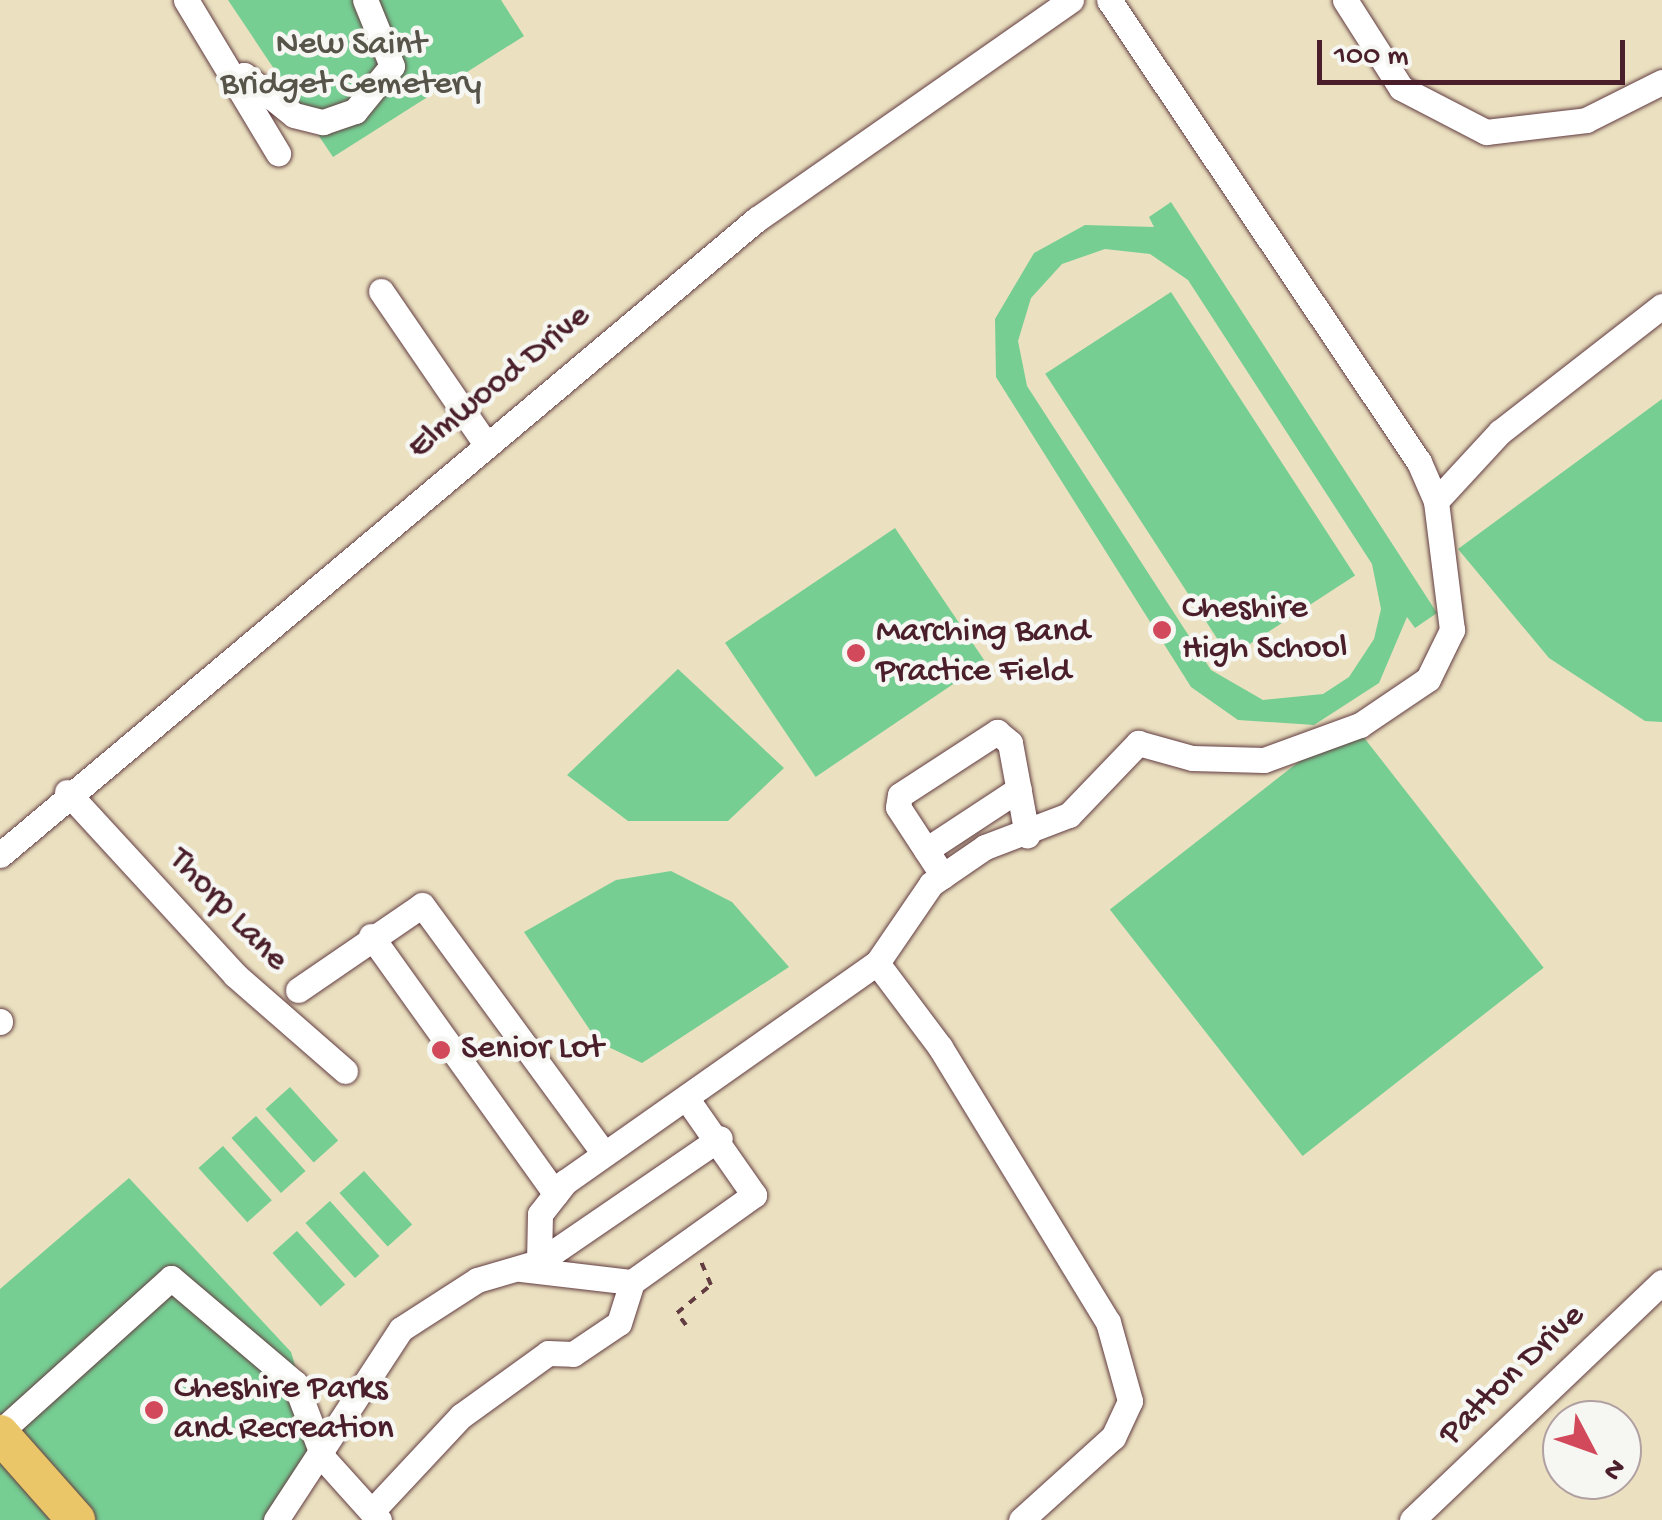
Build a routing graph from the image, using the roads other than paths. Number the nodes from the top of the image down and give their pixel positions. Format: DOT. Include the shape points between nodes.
graph roads {
  1 [pos="186,0"];
  2 [pos="366,0"];
  3 [pos="1072,0"];
  4 [pos="1108,0"];
  5 [pos="1345,0"];
  6 [pos="234,80"];
  7 [pos="1662,82"];
  8 [pos="278,153"];
  9 [pos="382,291"];
  10 [pos="1662,306"];
  11 [pos="484,440"];
  12 [pos="1436,501"];
  13 [pos="1019,789"];
  14 [pos="67,792"];
  15 [pos="1027,834"];
  16 [pos="926,850"];
  17 [pos="0,854"];
  18 [pos="943,876"];
  19 [pos="371,936"];
  20 [pos="877,963"];
  21 [pos="298,990"];
  22 [pos="345,1072"];
  23 [pos="687,1098"];
  24 [pos="720,1138"];
  25 [pos="604,1154"];
  26 [pos="556,1194"];
  27 [pos="528,1265"];
  28 [pos="632,1282"];
  29 [pos="1662,1282"];
  30 [pos="0,1433"];
  31 [pos="324,1459"];
  32 [pos="376,1515"];
  33 [pos="76,1520"];
  34 [pos="277,1520"];
  35 [pos="1021,1520"];
  36 [pos="1412,1520"];
  1 -- 6 [label="street"];
  2 -- 6 [label="street" via="392,66 355,111 323,122 294,115 244,75"];
  3 -- 11 [label="street, Elmwood Drive" via="757,219"];
  4 -- 12 [label="street"];
  5 -- 7 [label="street" via="1402,88 1486,132 1586,120"];
  6 -- 8 [label="street"];
  9 -- 11 [label="street"];
  10 -- 12 [label="street" via="1500,432"];
  11 -- 14 [label="street, Elmwood Drive"];
  12 -- 15 [label="street" via="1452,630 1428,679 1360,726 1264,760 1192,758 1138,742 1069,815"];
  13 -- 15 [label="street"];
  13 -- 16 [label="street"];
  13 -- 16 [label="street" via="1010,743 990,734 900,796"];
  14 -- 17 [label="street, Elmwood Drive"];
  14 -- 22 [label="street, Thorp Lane" via="235,975"];
  15 -- 18 [label="street" via="984,847"];
  16 -- 18 [label="street"];
  18 -- 20 [label="street"];
  19 -- 21 [label="street"];
  19 -- 25 [label="street" via="411,907 432,912"];
  19 -- 26 [label="street"];
  20 -- 23 [label="street"];
  20 -- 35 [label="street" via="940,1047 1108,1322 1130,1401 1112,1437"];
  23 -- 24 [label="street"];
  23 -- 25 [label="street"];
  24 -- 27 [label="street"];
  24 -- 28 [label="street" via="754,1195"];
  25 -- 26 [label="street"];
  26 -- 27 [label="street" via="540,1214"];
  27 -- 28 [label="street"];
  27 -- 31 [label="street" via="477,1280 401,1329 361,1380"];
  28 -- 32 [label="street" via="618,1323 573,1354 548,1353 461,1416"];
  29 -- 36 [label="street, Patton Drive"];
  30 -- 31 [label="street" via="171,1278 295,1383"];
  30 -- 33 [label="highway"];
  31 -- 32 [label="street"];
  31 -- 34 [label="street"];
}
